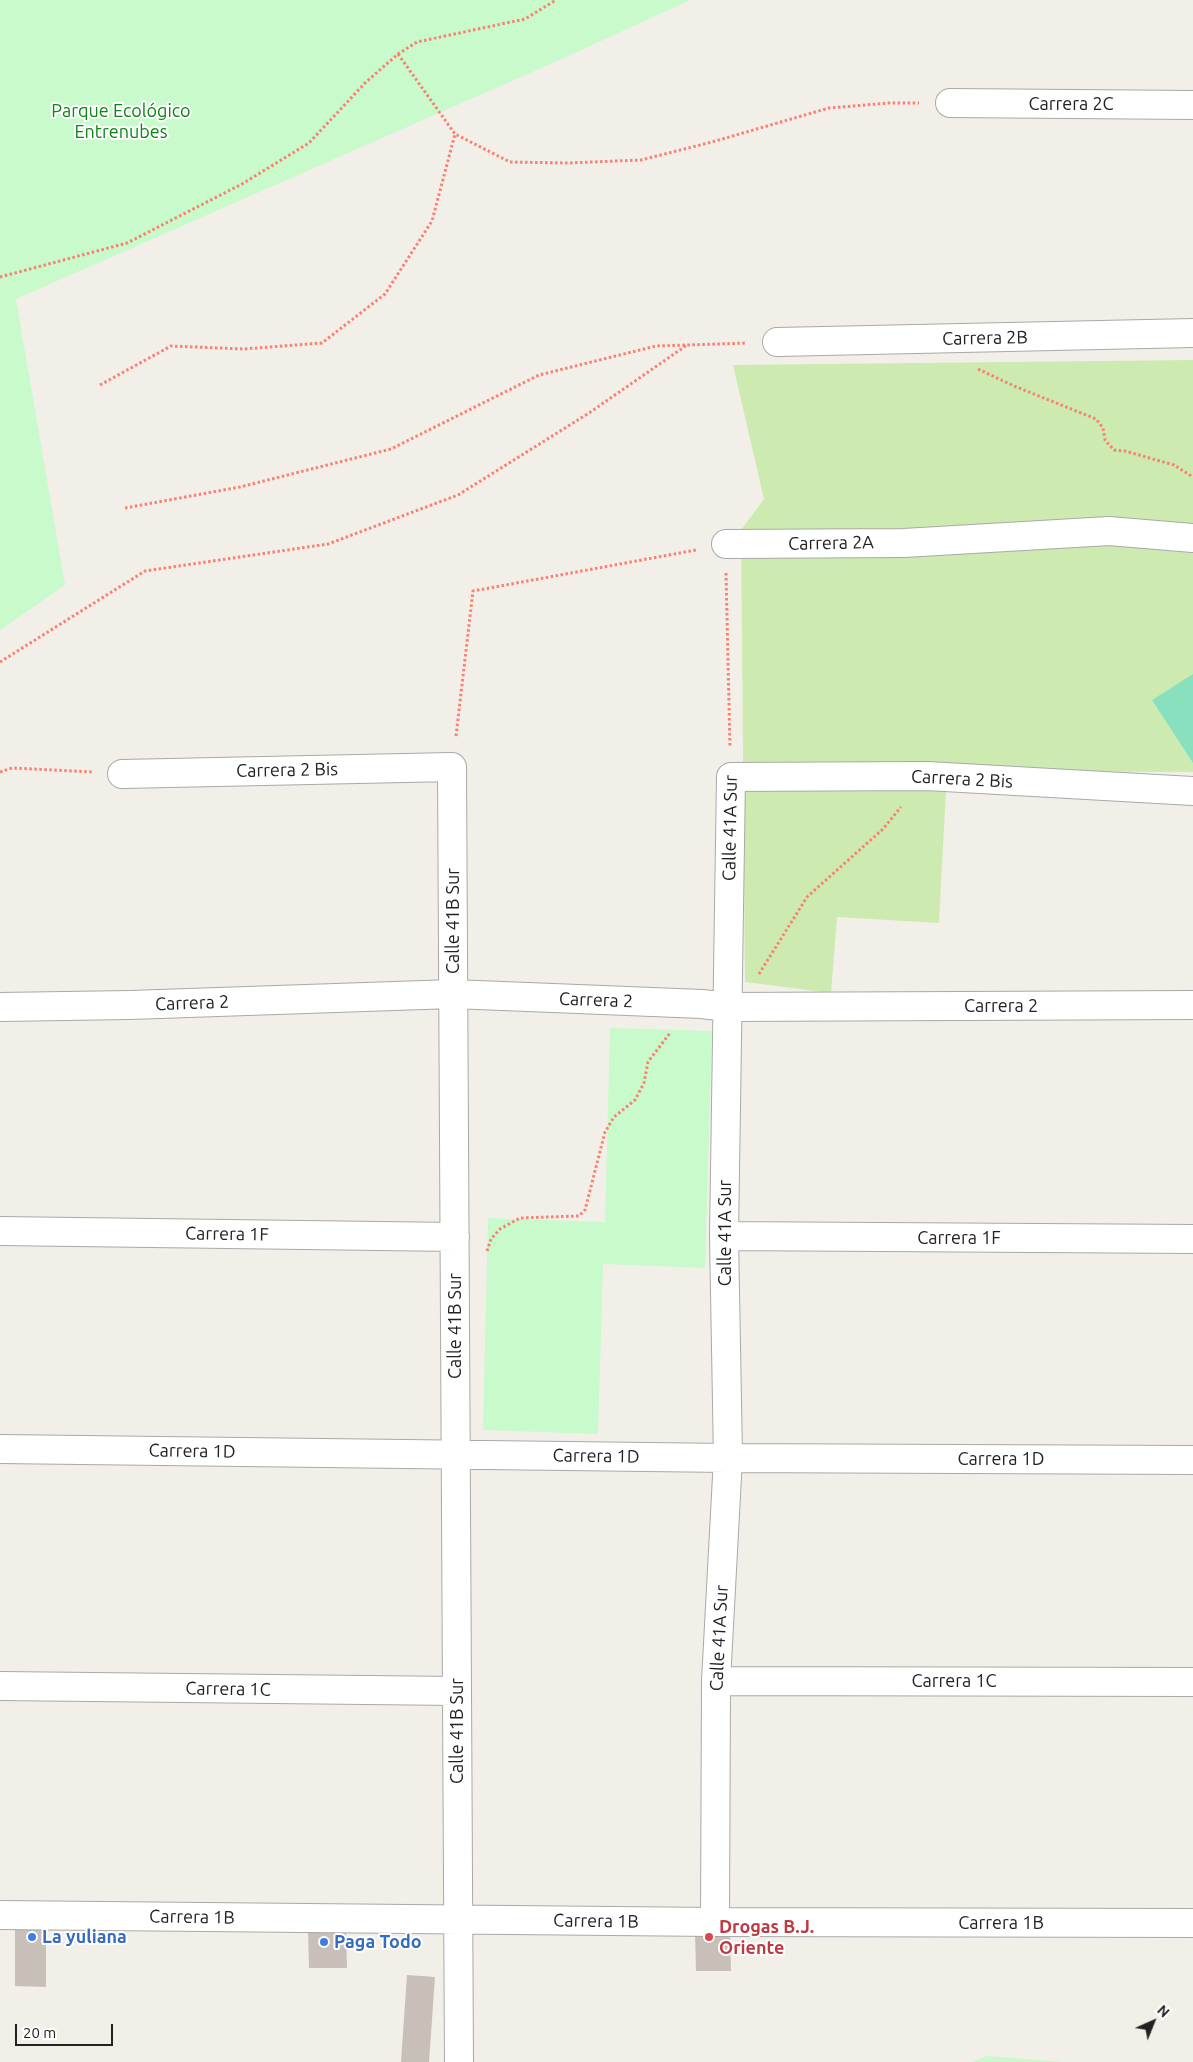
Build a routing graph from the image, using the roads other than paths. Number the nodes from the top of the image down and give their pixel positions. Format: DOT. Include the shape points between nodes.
graph roads {
  1 [pos="950,103"];
  2 [pos="1193,105"];
  3 [pos="1193,334"];
  4 [pos="778,342"];
  5 [pos="1193,538"];
  6 [pos="726,544"];
  7 [pos="452,767"];
  8 [pos="122,774"];
  9 [pos="731,777"];
  10 [pos="1193,791"];
  11 [pos="453,994"];
  12 [pos="1193,1005"];
  13 [pos="723,1006"];
  14 [pos="0,1007"];
  15 [pos="0,1231"];
  16 [pos="724,1236"];
  17 [pos="454,1237"];
  18 [pos="1193,1239"];
  19 [pos="0,1449"];
  20 [pos="456,1454"];
  21 [pos="728,1458"];
  22 [pos="1193,1460"];
  23 [pos="716,1681"];
  24 [pos="1193,1682"];
  25 [pos="0,1686"];
  26 [pos="457,1691"];
  27 [pos="0,1915"];
  28 [pos="458,1920"];
  29 [pos="714,1922"];
  30 [pos="1193,1923"];
  31 [pos="459,2062"];
  1 -- 2 [label="street, Carrera 2C"];
  3 -- 4 [label="street, Carrera 2B"];
  5 -- 6 [label="street, Carrera 2A" via="1109,531 904,543"];
  7 -- 8 [label="street, Carrera 2 Bis"];
  7 -- 11 [label="street, Calle 41B Sur"];
  9 -- 10 [label="street, Carrera 2 Bis" via="927,776"];
  9 -- 13 [label="street, Calle 41A Sur"];
  11 -- 13 [label="street, Carrera 2"];
  11 -- 14 [label="street, Carrera 2" via="130,1006"];
  11 -- 17 [label="street, Calle 41B Sur"];
  12 -- 13 [label="street, Carrera 2"];
  13 -- 16 [label="street, Calle 41A Sur"];
  15 -- 17 [label="street, Carrera 1F"];
  16 -- 18 [label="street, Carrera 1F"];
  16 -- 21 [label="street, Calle 41A Sur"];
  17 -- 20 [label="street, Calle 41B Sur"];
  19 -- 20 [label="street, Carrera 1D"];
  20 -- 21 [label="street, Carrera 1D"];
  20 -- 26 [label="street, Calle 41B Sur"];
  21 -- 22 [label="street, Carrera 1D"];
  21 -- 23 [label="street, Calle 41A Sur"];
  23 -- 24 [label="street, Carrera 1C"];
  23 -- 29 [label="street, Calle 41A Sur"];
  25 -- 26 [label="street, Carrera 1C"];
  26 -- 28 [label="street, Calle 41B Sur"];
  27 -- 28 [label="street, Carrera 1B"];
  28 -- 29 [label="street, Carrera 1B"];
  28 -- 31 [label="street, Calle 41B Sur"];
  29 -- 30 [label="street, Carrera 1B"];
}
